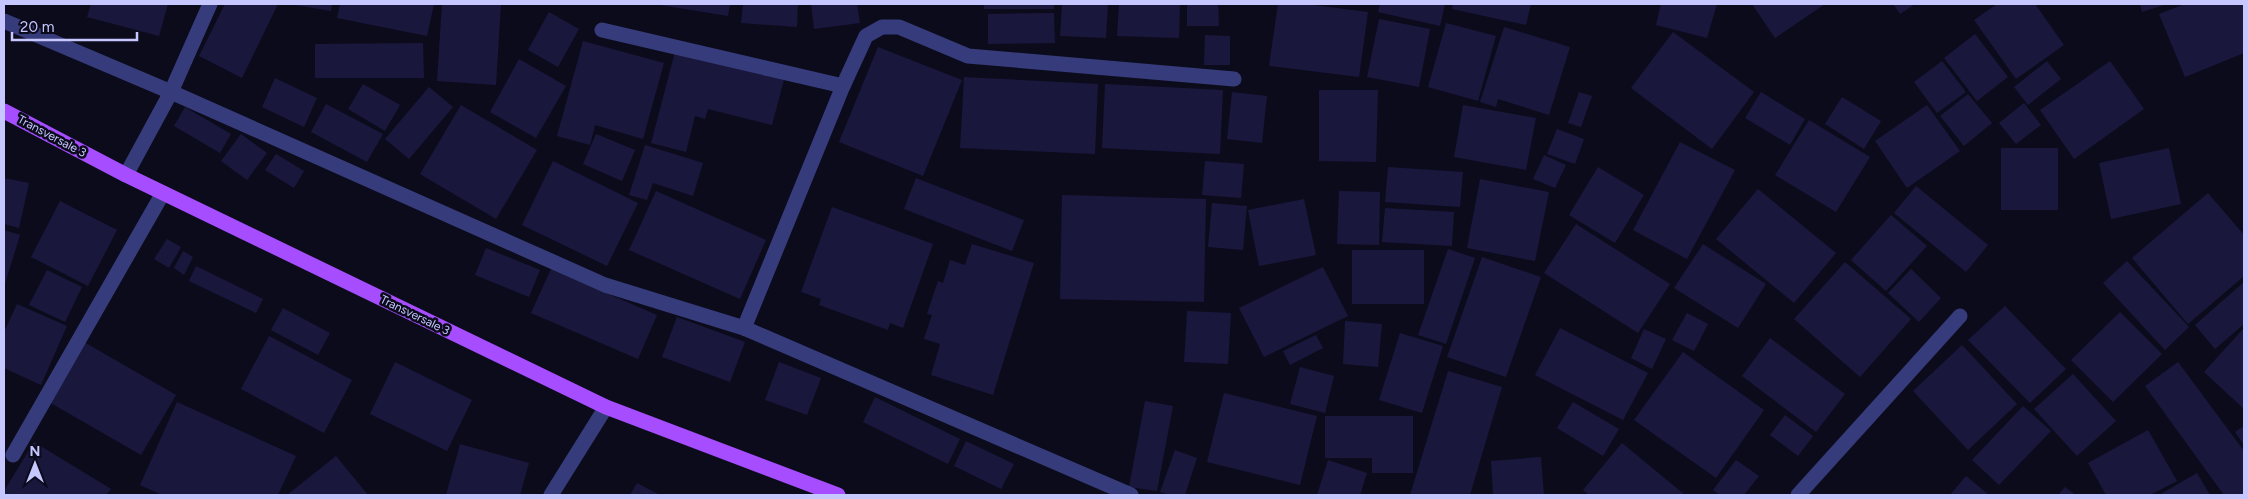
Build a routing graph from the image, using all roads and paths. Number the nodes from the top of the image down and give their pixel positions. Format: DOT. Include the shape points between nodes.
graph roads {
  1 [pos="210,4"];
  2 [pos="4,21"];
  3 [pos="602,30"];
  4 [pos="1234,79"];
  5 [pos="843,86"];
  6 [pos="171,92"];
  7 [pos="4,111"];
  8 [pos="126,175"];
  9 [pos="163,193"];
  10 [pos="1960,316"];
  11 [pos="744,328"];
  12 [pos="606,407"];
  13 [pos="12,455"];
  14 [pos="551,495"];
  15 [pos="838,495"];
  16 [pos="1131,495"];
  17 [pos="1798,495"];
  1 -- 6 [label="street"];
  2 -- 6 [label="street"];
  3 -- 5 [label="street"];
  4 -- 5 [label="street" via="968,56 899,27 882,27 866,36"];
  5 -- 11 [label="street"];
  6 -- 8 [label="street"];
  6 -- 11 [label="street" via="605,285"];
  7 -- 8 [label="main road, Transversale 3"];
  8 -- 9 [label="main road, Transversale 3"];
  9 -- 12 [label="main road, Transversale 3"];
  9 -- 13 [label="street"];
  10 -- 17 [label="street"];
  11 -- 16 [label="street"];
  12 -- 14 [label="street"];
  12 -- 15 [label="main road, Transversale 3"];
}
